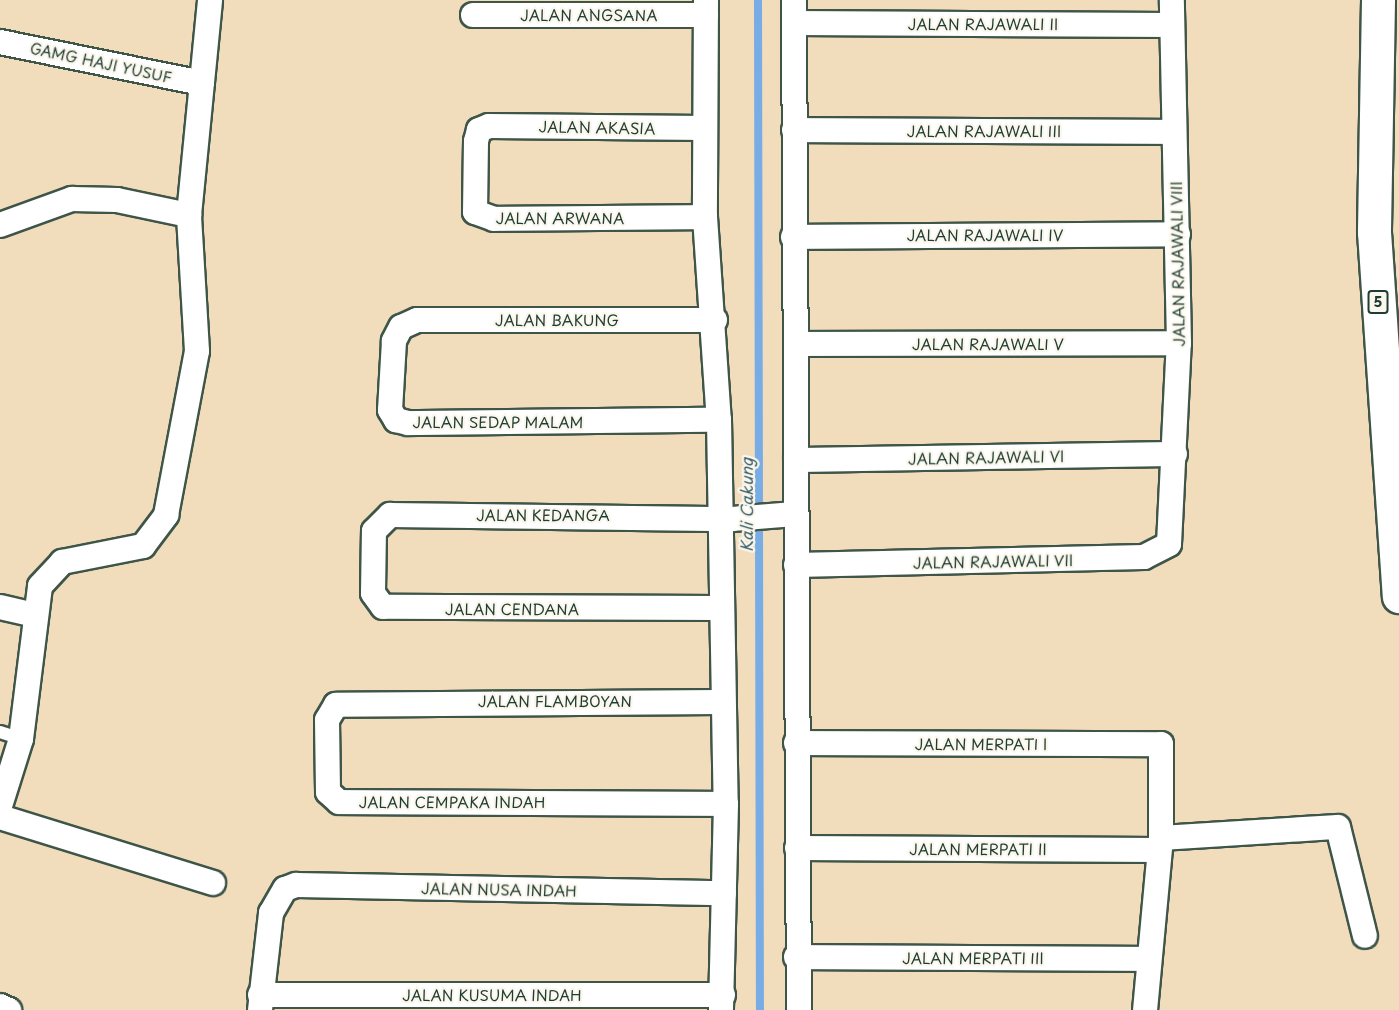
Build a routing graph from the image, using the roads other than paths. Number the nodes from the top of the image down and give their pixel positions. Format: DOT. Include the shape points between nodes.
graph roads {
  1 [pos="210,0"];
  2 [pos="1172,0"];
  3 [pos="1378,3"];
  4 [pos="706,8"];
  5 [pos="794,11"];
  6 [pos="473,15"];
  7 [pos="1172,25"];
  8 [pos="0,42"];
  9 [pos="202,83"];
  10 [pos="489,126"];
  11 [pos="705,128"];
  12 [pos="794,130"];
  13 [pos="1174,132"];
  14 [pos="189,215"];
  15 [pos="705,217"];
  16 [pos="0,225"];
  17 [pos="1178,234"];
  18 [pos="793,237"];
  19 [pos="715,320"];
  20 [pos="402,327"];
  21 [pos="1179,343"];
  22 [pos="796,344"];
  23 [pos="708,420"];
  24 [pos="1175,454"];
  25 [pos="796,460"];
  26 [pos="786,516"];
  27 [pos="725,518"];
  28 [pos="1173,528"];
  29 [pos="374,531"];
  30 [pos="796,566"];
  31 [pos="1399,596"];
  32 [pos="0,607"];
  33 [pos="720,608"];
  34 [pos="34,615"];
  35 [pos="391,701"];
  36 [pos="720,702"];
  37 [pos="11,735"];
  38 [pos="796,743"];
  39 [pos="726,804"];
  40 [pos="0,806"];
  41 [pos="0,817"];
  42 [pos="1159,844"];
  43 [pos="797,848"];
  44 [pos="213,883"];
  45 [pos="724,893"];
  46 [pos="1365,936"];
  47 [pos="796,957"];
  48 [pos="1149,959"];
  49 [pos="722,1002"];
  50 [pos="260,1003"];
  51 [pos="0,1006"];
  52 [pos="9,1010"];
  53 [pos="799,1010"];
  54 [pos="1145,1010"];
  1 -- 9 [label="street"];
  2 -- 7 [label="street, JALAN RAJAWALI VIII"];
  3 -- 31 [label="highway, 5" via="1374,232"];
  4 -- 6 [label="street, JALAN ANGSANA"];
  4 -- 11 [label="street"];
  5 -- 7 [label="street, JALAN RAJAWALI II"];
  5 -- 12 [label="street"];
  7 -- 13 [label="street, JALAN RAJAWALI VIII"];
  8 -- 9 [label="street, GAMG HAJI YUSUF"];
  9 -- 14 [label="street"];
  10 -- 11 [label="street, JALAN AKASIA"];
  10 -- 15 [label="street, JALAN ARWANA" via="479,130 476,141 475,212 479,217"];
  11 -- 15 [label="street"];
  12 -- 13 [label="street, JALAN RAJAWALI III"];
  12 -- 18 [label="street"];
  13 -- 17 [label="street, JALAN RAJAWALI VIII"];
  14 -- 16 [label="street" via="117,200 72,199"];
  14 -- 34 [label="street" via="197,351 166,514 143,546 62,562 40,586"];
  15 -- 19 [label="street"];
  17 -- 18 [label="street, JALAN RAJAWALI IV"];
  17 -- 21 [label="street, JALAN RAJAWALI VIII"];
  18 -- 22 [label="street"];
  19 -- 20 [label="street, JALAN BAKUNG" via="417,320"];
  19 -- 23 [label="street"];
  20 -- 23 [label="street, JALAN SEDAP MALAM" via="394,341 390,410 400,422"];
  21 -- 22 [label="street, JALAN RAJAWALI V"];
  21 -- 24 [label="street, JALAN RAJAWALI VIII"];
  22 -- 25 [label="street"];
  23 -- 27 [label="street"];
  24 -- 25 [label="street, JALAN RAJAWALI VI"];
  24 -- 28 [label="street, JALAN RAJAWALI VIII"];
  25 -- 26 [label="street"];
  26 -- 27 [label="street, JALAN KEDANGA"];
  26 -- 30 [label="street"];
  27 -- 29 [label="street, JALAN KEDANGA" via="390,515"];
  27 -- 33 [label="street"];
  28 -- 30 [label="street, JALAN RAJAWALI VII" via="1169,544 1144,557"];
  29 -- 33 [label="street, JALAN CENDANA" via="374,593 383,607"];
  30 -- 38 [label="street"];
  32 -- 34 [label="street"];
  33 -- 36 [label="street"];
  34 -- 37 [label="street"];
  35 -- 36 [label="street, JALAN FLAMBOYAN"];
  35 -- 39 [label="street, JALAN CEMPAKA INDAH" via="330,710 325,739 330,798"];
  36 -- 39 [label="street"];
  37 -- 40 [label="street"];
  38 -- 42 [label="street, JALAN MERPATI I" via="1154,744 1164,749"];
  38 -- 43 [label="street"];
  39 -- 45 [label="street"];
  41 -- 44 [label="street"];
  42 -- 43 [label="street, JALAN MERPATI II"];
  42 -- 46 [label="street, JALAN MERPATI II" via="1338,827"];
  42 -- 48 [label="street"];
  43 -- 47 [label="street"];
  45 -- 49 [label="street"];
  45 -- 50 [label="street, JALAN NUSA INDAH" via="296,885 279,898 271,913"];
  47 -- 48 [label="street, JALAN MERPATI III"];
  47 -- 53 [label="street"];
  48 -- 54 [label="street"];
  49 -- 50 [label="street, JALAN KUSUMA INDAH"];
  51 -- 52 [label="street"];
}
